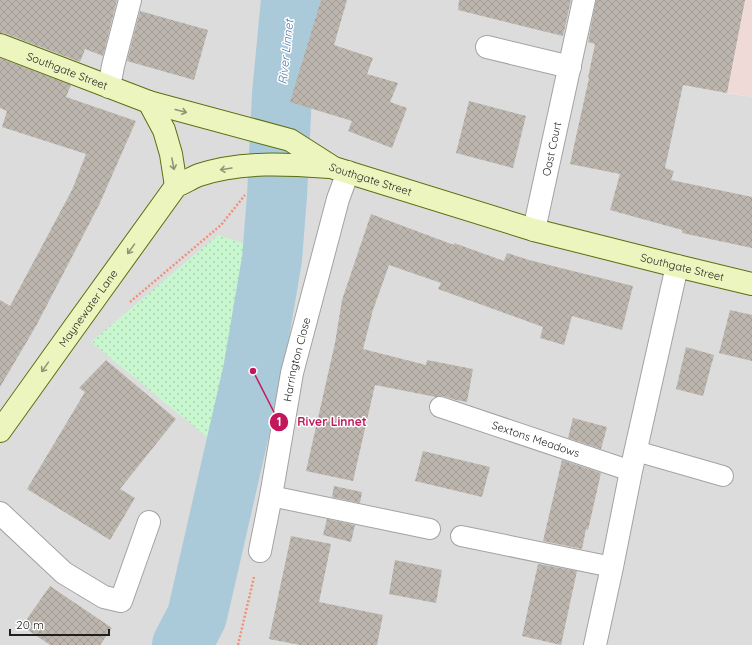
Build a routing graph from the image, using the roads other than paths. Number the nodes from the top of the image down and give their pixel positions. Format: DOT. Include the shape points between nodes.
graph roads {
  1 [pos="130,0"];
  2 [pos="584,0"];
  3 [pos="0,45"];
  4 [pos="487,47"];
  5 [pos="570,67"];
  6 [pos="109,87"];
  7 [pos="149,102"];
  8 [pos="341,170"];
  9 [pos="176,186"];
  10 [pos="534,230"];
  11 [pos="677,266"];
  12 [pos="752,284"];
  13 [pos="440,407"];
  14 [pos="0,430"];
  15 [pos="633,461"];
  16 [pos="723,476"];
  17 [pos="271,496"];
  18 [pos="0,513"];
  19 [pos="148,522"];
  20 [pos="430,529"];
  21 [pos="461,536"];
  22 [pos="260,552"];
  23 [pos="612,567"];
  24 [pos="595,645"];
  1 -- 6 [label="street"];
  2 -- 5 [label="street, Oast Court"];
  3 -- 6 [label="street, Southgate Street"];
  4 -- 5 [label="street"];
  5 -- 10 [label="street, Oast Court"];
  6 -- 7 [label="street, Southgate Street"];
  7 -- 8 [label="street, Southgate Street, one-way" via="290,140"];
  7 -- 9 [label="street, one-way" via="164,130"];
  8 -- 9 [label="street, Maynewater Lane, one-way" via="289,164 265,165 224,169 197,176"];
  8 -- 10 [label="street, Southgate Street"];
  8 -- 17 [label="street, Harrington Close" via="338,199 292,373"];
  9 -- 14 [label="street, Maynewater Lane, one-way"];
  10 -- 11 [label="street, Southgate Street"];
  11 -- 12 [label="street, Southgate Street"];
  11 -- 15 [label="street"];
  13 -- 15 [label="lane, Sextons Meadows"];
  15 -- 16 [label="lane, Sextons Meadows"];
  15 -- 23 [label="street"];
  17 -- 20 [label="lane"];
  17 -- 22 [label="street, Harrington Close"];
  18 -- 19 [label="street" via="64,573 104,596 121,601"];
  21 -- 23 [label="lane"];
  23 -- 24 [label="street"];
}
